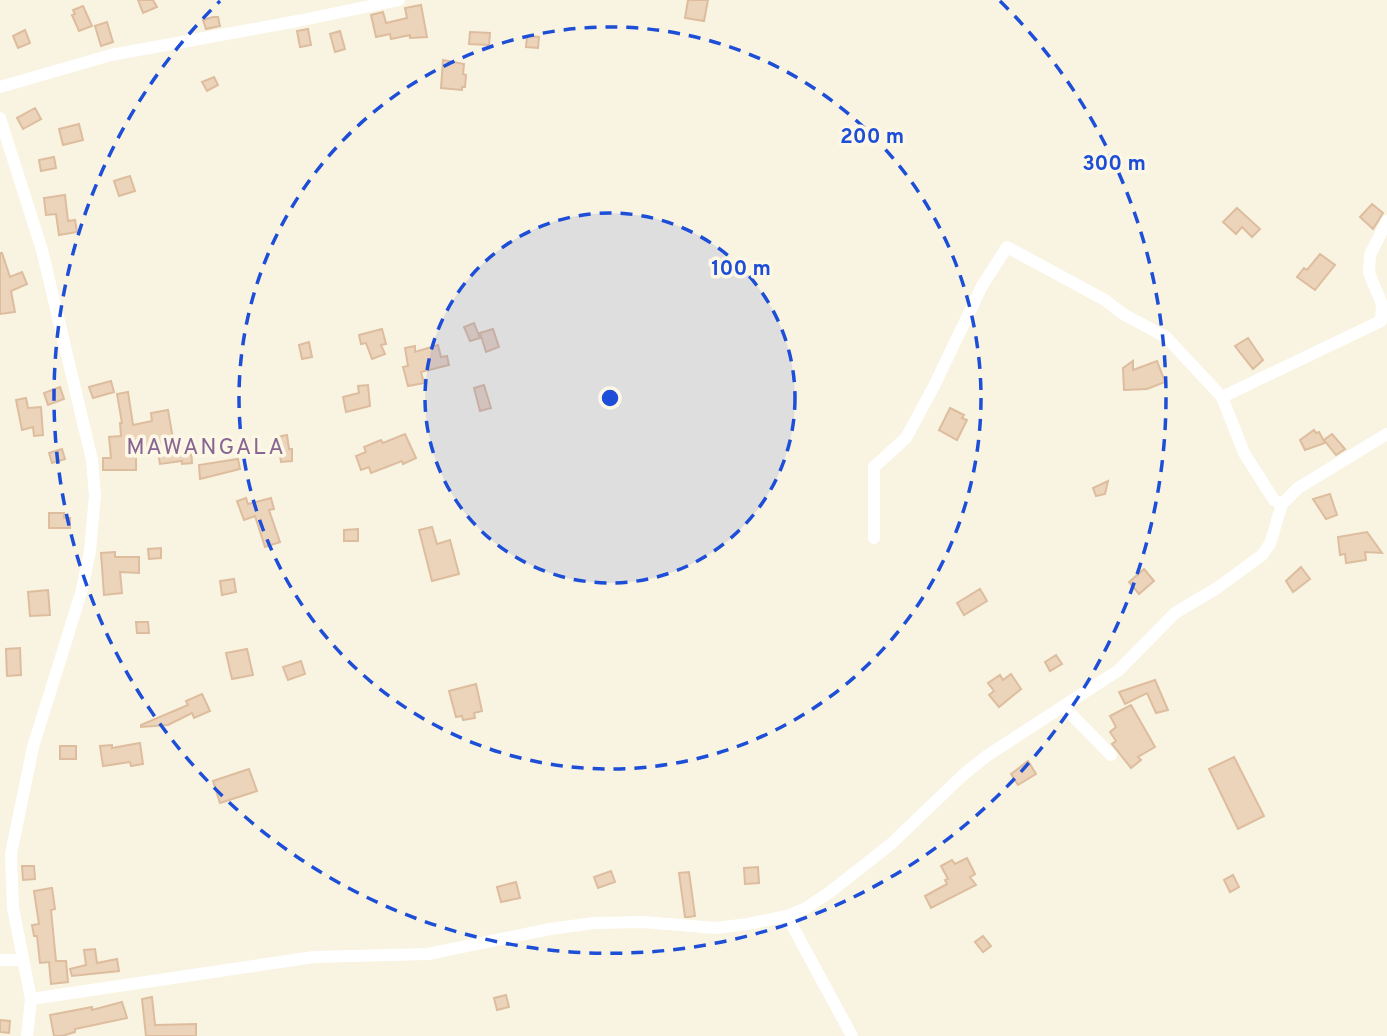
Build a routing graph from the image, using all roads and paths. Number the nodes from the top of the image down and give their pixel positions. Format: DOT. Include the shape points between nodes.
graph roads {
  1 [pos="399,0"];
  2 [pos="0,88"];
  3 [pos="0,118"];
  4 [pos="1387,221"];
  5 [pos="1222,397"];
  6 [pos="1387,434"];
  7 [pos="1282,503"];
  8 [pos="874,538"];
  9 [pos="1063,706"];
  10 [pos="1111,755"];
  11 [pos="788,916"];
  12 [pos="0,960"];
  13 [pos="23,960"];
  14 [pos="31,999"];
  15 [pos="27,1036"];
  16 [pos="852,1036"];
  1 -- 2 [label="street" via="111,55"];
  3 -- 13 [label="street" via="42,250 92,460 95,495 81,593 33,747 11,854 13,908"];
  4 -- 5 [label="street" via="1370,255 1369,273 1382,304 1381,321"];
  5 -- 7 [label="street" via="1244,453 1274,500"];
  5 -- 8 [label="street" via="1166,337 1007,247 982,286 906,438 874,467"];
  6 -- 7 [label="street" via="1298,488"];
  7 -- 9 [label="street" via="1270,544 1262,555 1175,613 1119,670"];
  9 -- 10 [label="street"];
  9 -- 11 [label="street" via="980,761 891,844 830,892"];
  11 -- 14 [label="street" via="716,928 594,923 428,954 314,957"];
  11 -- 16 [label="street"];
  12 -- 13 [label="street"];
  13 -- 14 [label="street"];
  14 -- 15 [label="street"];
}
